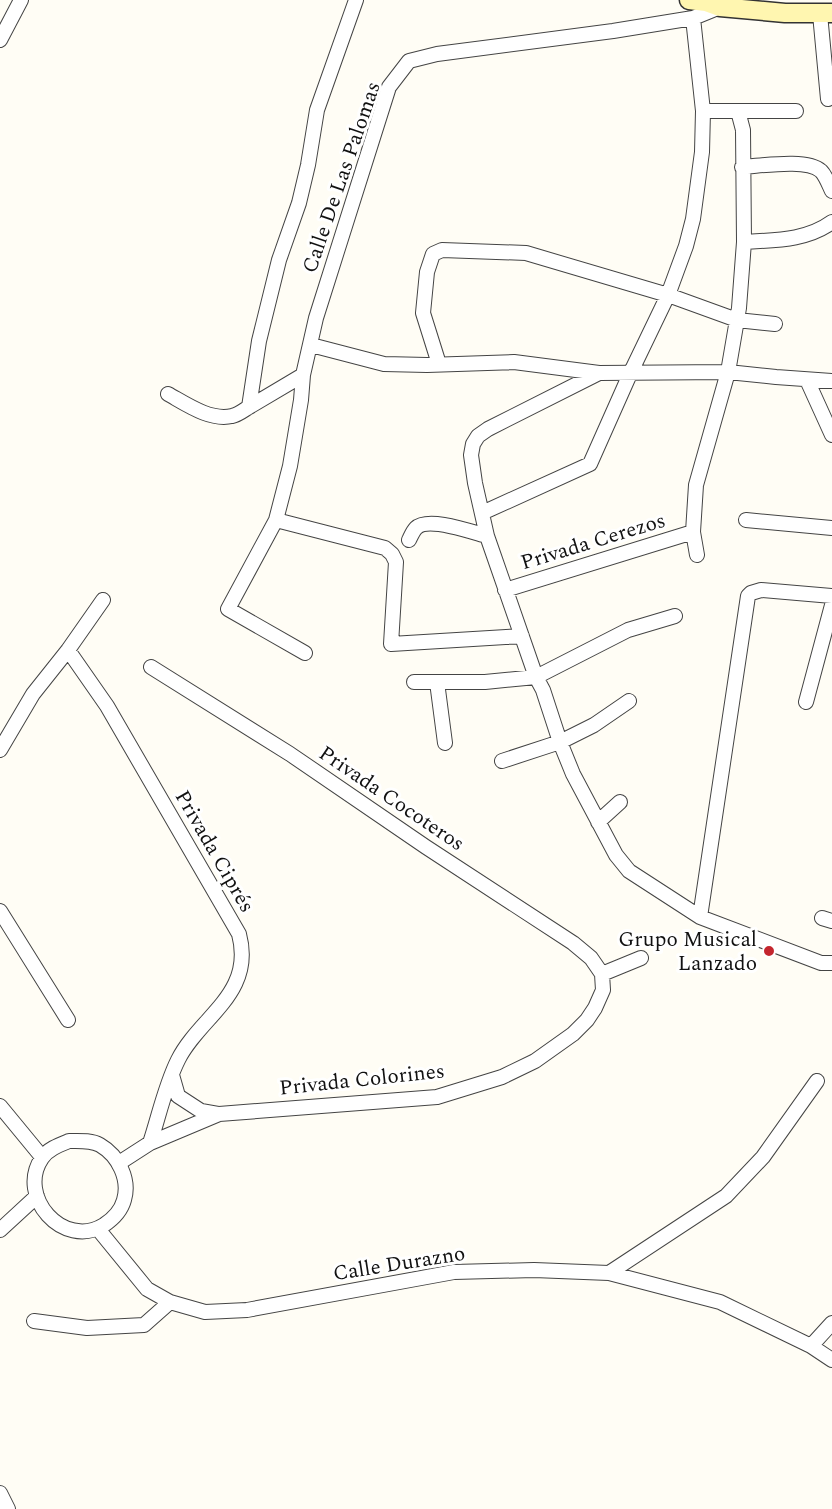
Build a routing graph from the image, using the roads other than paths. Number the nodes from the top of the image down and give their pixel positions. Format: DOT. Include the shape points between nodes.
graph roads {
  1 [pos="21,0"];
  2 [pos="356,0"];
  3 [pos="703,6"];
  4 [pos="826,13"];
  5 [pos="0,40"];
  6 [pos="828,99"];
  7 [pos="703,111"];
  8 [pos="738,111"];
  9 [pos="796,111"];
  10 [pos="742,167"];
  11 [pos="832,191"];
  12 [pos="832,222"];
  13 [pos="744,242"];
  14 [pos="668,295"];
  15 [pos="737,320"];
  16 [pos="775,324"];
  17 [pos="311,345"];
  18 [pos="439,364"];
  19 [pos="728,372"];
  20 [pos="599,373"];
  21 [pos="630,374"];
  22 [pos="303,375"];
  23 [pos="807,380"];
  24 [pos="832,381"];
  25 [pos="168,394"];
  26 [pos="249,407"];
  27 [pos="830,428"];
  28 [pos="482,513"];
  29 [pos="276,520"];
  30 [pos="746,520"];
  31 [pos="832,528"];
  32 [pos="693,532"];
  33 [pos="486,536"];
  34 [pos="409,540"];
  35 [pos="697,555"];
  36 [pos="505,590"];
  37 [pos="832,596"];
  38 [pos="104,600"];
  39 [pos="832,605"];
  40 [pos="675,616"];
  41 [pos="522,636"];
  42 [pos="68,650"];
  43 [pos="305,653"];
  44 [pos="151,667"];
  45 [pos="536,677"];
  46 [pos="414,682"];
  47 [pos="437,682"];
  48 [pos="629,701"];
  49 [pos="806,702"];
  50 [pos="560,742"];
  51 [pos="445,743"];
  52 [pos="0,750"];
  53 [pos="502,761"];
  54 [pos="620,802"];
  55 [pos="598,822"];
  56 [pos="0,911"];
  57 [pos="700,917"];
  58 [pos="641,958"];
  59 [pos="832,963"];
  60 [pos="602,974"];
  61 [pos="68,1020"];
  62 [pos="172,1075"];
  63 [pos="817,1081"];
  64 [pos="0,1106"];
  65 [pos="219,1114"];
  66 [pos="150,1143"];
  67 [pos="42,1157"];
  68 [pos="118,1163"];
  69 [pos="37,1196"];
  70 [pos="98,1229"];
  71 [pos="0,1230"];
  72 [pos="609,1273"];
  73 [pos="170,1302"];
  74 [pos="34,1321"];
  75 [pos="832,1323"];
  76 [pos="812,1346"];
  77 [pos="832,1359"];
  78 [pos="0,1493"];
  79 [pos="8,1509"];
  1 -- 5 [label="street"];
  2 -- 26 [label="street" via="317,110 299,203 279,260 259,341"];
  3 -- 4 [label="street"];
  3 -- 7 [label="street"];
  3 -- 17 [label="street, Calle De Las Palomas" via="613,31 409,61 390,87 316,318"];
  4 -- 6 [label="street"];
  7 -- 8 [label="street"];
  7 -- 14 [label="street" via="698,194 686,246"];
  8 -- 9 [label="street"];
  8 -- 10 [label="street" via="743,130"];
  10 -- 11 [label="street" via="806,164 825,176"];
  10 -- 13 [label="street"];
  12 -- 13 [label="street" via="813,233 792,238"];
  13 -- 15 [label="street"];
  14 -- 15 [label="street"];
  14 -- 18 [label="street" via="526,253 442,250 433,254 427,272 423,313"];
  14 -- 21 [label="street"];
  15 -- 16 [label="street"];
  15 -- 19 [label="street"];
  17 -- 18 [label="street" via="384,364"];
  17 -- 22 [label="street, Calle De Las Palomas"];
  18 -- 20 [label="street" via="514,362"];
  19 -- 21 [label="street"];
  19 -- 23 [label="street"];
  19 -- 32 [label="street" via="696,485"];
  20 -- 21 [label="street"];
  20 -- 28 [label="street" via="478,435 471,455"];
  21 -- 28 [label="street" via="590,464"];
  22 -- 26 [label="street"];
  22 -- 29 [label="street, Calle De Las Palomas" via="290,466"];
  23 -- 24 [label="street"];
  23 -- 27 [label="street"];
  25 -- 26 [label="street" via="219,416 233,416"];
  28 -- 33 [label="street"];
  29 -- 41 [label="street" via="385,548 392,554 396,562 391,644"];
  29 -- 43 [label="street, Calle De Las Palomas" via="228,609"];
  30 -- 31 [label="street"];
  32 -- 35 [label="street"];
  32 -- 36 [label="street, Privada Cerezos"];
  33 -- 34 [label="street" via="424,523"];
  33 -- 36 [label="street"];
  36 -- 41 [label="street"];
  37 -- 57 [label="street" via="761,590 751,593 747,601"];
  38 -- 42 [label="street"];
  39 -- 49 [label="street"];
  40 -- 45 [label="street" via="628,630"];
  41 -- 45 [label="street"];
  42 -- 52 [label="street" via="33,694"];
  42 -- 62 [label="street, Privada Ciprés" via="107,706 241,942 240,971 230,993 190,1042"];
  44 -- 60 [label="street, Privada Cocoteros" via="290,754 573,943"];
  45 -- 47 [label="street"];
  45 -- 50 [label="street"];
  46 -- 47 [label="street"];
  47 -- 51 [label="street"];
  48 -- 50 [label="street"];
  50 -- 53 [label="street"];
  50 -- 55 [label="street"];
  54 -- 55 [label="street"];
  55 -- 57 [label="street" via="629,871"];
  56 -- 61 [label="street"];
  57 -- 59 [label="street" via="821,963"];
  58 -- 60 [label="street"];
  60 -- 65 [label="street, Privada Colorines" via="603,990 587,1020 535,1061 502,1077 437,1097"];
  62 -- 65 [label="street" via="178,1096 201,1111"];
  62 -- 66 [label="street, Privada Ciprés"];
  63 -- 72 [label="street" via="764,1157 726,1196"];
  64 -- 67 [label="street"];
  65 -- 66 [label="street, Privada Colorines"];
  66 -- 68 [label="street, Privada Colorines"];
  67 -- 68 [label="street" via="55,1146 85,1141 99,1144"];
  67 -- 69 [label="street" via="35,1181"];
  68 -- 70 [label="street" via="125,1181 124,1201 109,1222"];
  69 -- 70 [label="street" via="55,1224 83,1232"];
  69 -- 71 [label="street"];
  70 -- 73 [label="street, Calle Durazno" via="147,1289"];
  72 -- 73 [label="street, Calle Durazno" via="454,1272 247,1310 205,1312"];
  72 -- 76 [label="street, Calle Durazno" via="720,1302"];
  73 -- 74 [label="street" via="144,1325 87,1328"];
  75 -- 76 [label="street"];
  76 -- 77 [label="street, Calle Durazno"];
  78 -- 79 [label="street"];
}
